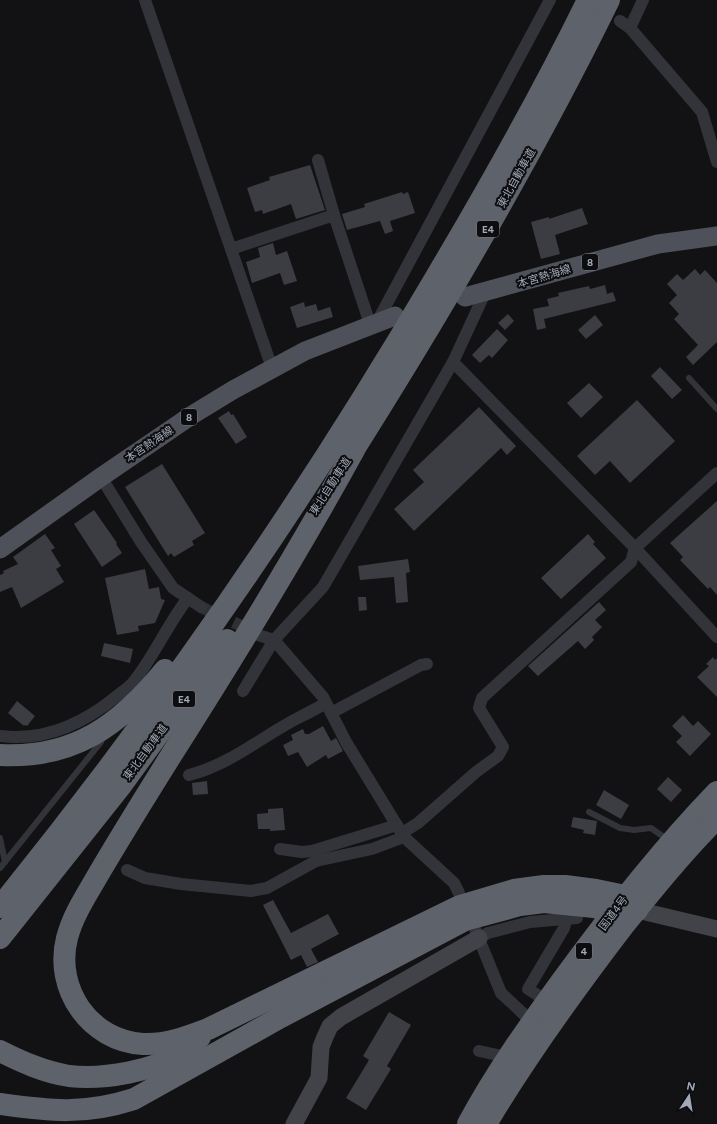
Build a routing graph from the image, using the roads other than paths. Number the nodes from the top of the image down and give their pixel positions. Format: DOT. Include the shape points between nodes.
graph roads {
  1 [pos="145,0"];
  2 [pos="550,0"];
  3 [pos="588,0"];
  4 [pos="609,0"];
  5 [pos="643,0"];
  6 [pos="620,21"];
  7 [pos="630,28"];
  8 [pos="318,160"];
  9 [pos="717,162"];
  10 [pos="334,215"];
  11 [pos="717,236"];
  12 [pos="231,249"];
  13 [pos="485,293"];
  14 [pos="464,297"];
  15 [pos="381,321"];
  16 [pos="453,362"];
  17 [pos="272,368"];
  18 [pos="688,378"];
  19 [pos="717,409"];
  20 [pos="345,445"];
  21 [pos="717,473"];
  22 [pos="101,477"];
  23 [pos="636,548"];
  24 [pos="0,549"];
  25 [pos="188,598"];
  26 [pos="201,607"];
  27 [pos="258,635"];
  28 [pos="717,637"];
  29 [pos="274,640"];
  30 [pos="427,664"];
  31 [pos="243,691"];
  32 [pos="328,708"];
  33 [pos="107,727"];
  34 [pos="0,736"];
  35 [pos="0,755"];
  36 [pos="188,775"];
  37 [pos="717,792"];
  38 [pos="589,812"];
  39 [pos="716,820"];
  40 [pos="401,832"];
  41 [pos="0,838"];
  42 [pos="670,843"];
  43 [pos="280,849"];
  44 [pos="5,862"];
  45 [pos="0,868"];
  46 [pos="127,870"];
  47 [pos="459,893"];
  48 [pos="625,906"];
  49 [pos="0,907"];
  50 [pos="717,928"];
  51 [pos="477,933"];
  52 [pos="0,938"];
  53 [pos="547,1001"];
  54 [pos="531,1022"];
  55 [pos="208,1029"];
  56 [pos="0,1051"];
  57 [pos="479,1051"];
  58 [pos="507,1057"];
  59 [pos="0,1065"];
  60 [pos="163,1083"];
  61 [pos="0,1104"];
  62 [pos="294,1124"];
  63 [pos="468,1124"];
  64 [pos="486,1124"];
  1 -- 12 [label="street"];
  2 -- 15 [label="street"];
  3 -- 20 [label="highway, 東北自動車道 / E4" via="469,221 392,352"];
  4 -- 20 [label="highway, 東北自動車道 / E4" via="488,229 410,361"];
  5 -- 7 [label="street"];
  6 -- 7 [label="street"];
  7 -- 9 [label="street" via="702,112"];
  8 -- 10 [label="street"];
  10 -- 12 [label="street"];
  10 -- 15 [label="street"];
  11 -- 13 [label="main road, 本宮熱海線 / 8" via="658,244"];
  12 -- 17 [label="street"];
  13 -- 14 [label="main road, 本宮熱海線 / 8"];
  13 -- 16 [label="street"];
  15 -- 17 [label="main road, 本宮熱海線 / 8" via="305,351"];
  16 -- 23 [label="street"];
  16 -- 29 [label="street" via="323,587"];
  17 -- 22 [label="main road, 本宮熱海線 / 8" via="192,415"];
  18 -- 19 [label="lane"];
  20 -- 33 [label="highway" via="272,523 171,662 141,697"];
  20 -- 49 [label="highway, 東北自動車道 / E4" via="254,566 104,775"];
  20 -- 52 [label="highway, 東北自動車道 / E4" via="271,576 120,787"];
  20 -- 55 [label="highway" via="303,542 116,843 84,899 67,937 64,968 68,986 74,1002 85,1017 98,1028 113,1037 144,1044 181,1039"];
  21 -- 23 [label="street"];
  22 -- 24 [label="main road, 本宮熱海線 / 8"];
  22 -- 25 [label="street" via="173,588"];
  23 -- 28 [label="street"];
  23 -- 40 [label="street" via="631,562 482,698 479,708 502,747 498,756 471,776 418,823"];
  25 -- 26 [label="street"];
  25 -- 34 [label="street" via="173,617 135,681 101,709 82,721 50,734 24,738"];
  27 -- 29 [label="street"];
  29 -- 31 [label="street"];
  29 -- 32 [label="street" via="323,697"];
  30 -- 32 [label="street" via="421,664"];
  32 -- 36 [label="street" via="296,719 228,760 205,771"];
  32 -- 40 [label="street"];
  33 -- 35 [label="highway" via="82,741 47,753 32,756"];
  33 -- 44 [label="lane" via="101,742"];
  37 -- 42 [label="highway, 国道4号 / 4"];
  38 -- 42 [label="lane" via="620,828 651,828"];
  39 -- 48 [label="highway, 国道4号 / 4" via="657,884"];
  40 -- 43 [label="street" via="312,851"];
  40 -- 46 [label="street" via="372,849 316,861 267,888 251,891 145,878"];
  40 -- 47 [label="street" via="454,882"];
  41 -- 44 [label="lane"];
  42 -- 48 [label="highway, 国道4号 / 4"];
  44 -- 45 [label="lane"];
  48 -- 50 [label="street"];
  48 -- 53 [label="highway, 国道4号 / 4"];
  48 -- 55 [label="highway" via="596,890 544,886 514,890 460,906"];
  48 -- 60 [label="highway" via="594,907 544,902 513,906 464,920"];
  48 -- 64 [label="highway, 国道4号 / 4" via="601,955 551,1024"];
  51 -- 53 [label="street" via="488,933 530,922 571,919 528,989"];
  51 -- 54 [label="street" via="501,993"];
  51 -- 62 [label="street" via="330,1026 321,1048 319,1078"];
  53 -- 54 [label="highway, 国道4号 / 4"];
  54 -- 58 [label="highway, 国道4号 / 4"];
  55 -- 56 [label="highway" via="185,1052 152,1066 110,1076 89,1077 49,1072"];
  57 -- 58 [label="street"];
  58 -- 63 [label="highway, 国道4号 / 4"];
  59 -- 60 [label="highway" via="26,1077 69,1088 110,1089"];
  60 -- 61 [label="highway" via="134,1099 116,1105 74,1111 49,1111"];
}
